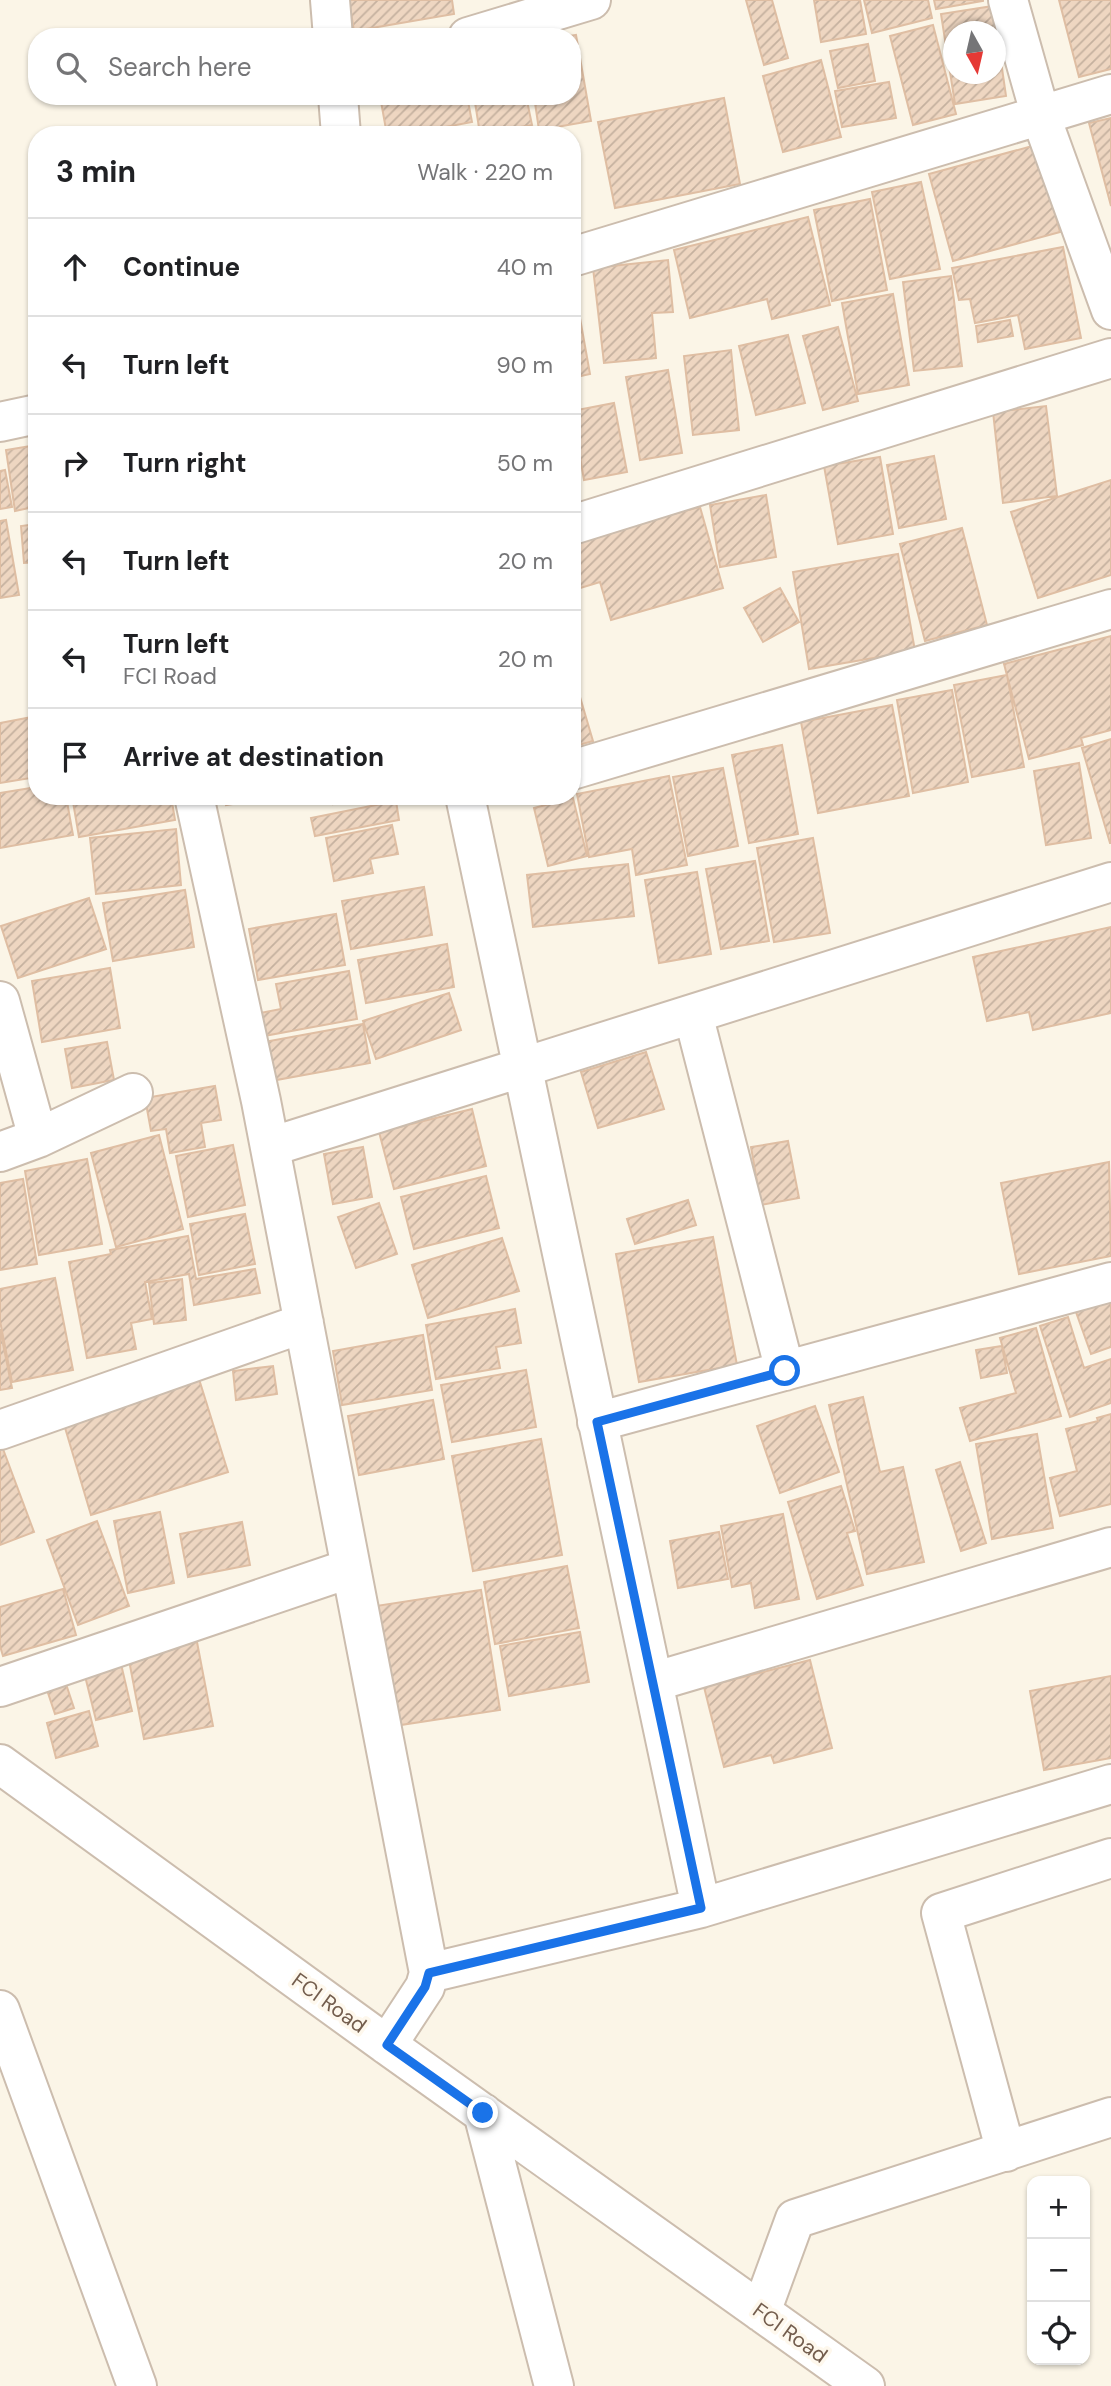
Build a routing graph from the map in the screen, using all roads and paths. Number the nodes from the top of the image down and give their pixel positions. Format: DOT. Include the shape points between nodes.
graph roads {
  1 [pos="330,0"];
  2 [pos="591,0"];
  3 [pos="1008,0"];
  4 [pos="332,28"];
  5 [pos="498,28"];
  6 [pos="1111,94"];
  7 [pos="339,105"];
  8 [pos="1041,117"];
  9 [pos="340,126"];
  10 [pos="581,254"];
  11 [pos="1111,310"];
  12 [pos="1111,358"];
  13 [pos="28,416"];
  14 [pos="0,422"];
  15 [pos="581,522"];
  16 [pos="1111,609"];
  17 [pos="581,767"];
  18 [pos="196,805"];
  19 [pos="472,805"];
  20 [pos="1111,882"];
  21 [pos="0,1001"];
  22 [pos="694,1014"];
  23 [pos="522,1068"];
  24 [pos="134,1093"];
  25 [pos="38,1138"];
  26 [pos="270,1147"];
  27 [pos="0,1152"];
  28 [pos="1111,1282"];
  29 [pos="304,1323"];
  30 [pos="785,1371"];
  31 [pos="597,1422"];
  32 [pos="0,1430"];
  33 [pos="1111,1547"];
  34 [pos="351,1568"];
  35 [pos="653,1682"];
  36 [pos="0,1687"];
  37 [pos="0,1764"];
  38 [pos="1111,1784"];
  39 [pos="1111,1858"];
  40 [pos="701,1908"];
  41 [pos="429,1973"];
  42 [pos="0,2010"];
  43 [pos="387,2045"];
  44 [pos="483,2113"];
  45 [pos="1111,2117"];
  46 [pos="1006,2152"];
  47 [pos="761,2312"];
  48 [pos="137,2386"];
  49 [pos="554,2386"];
  50 [pos="865,2386"];
  1 -- 4 [label="street"];
  2 -- 5 [label="street"];
  3 -- 8 [label="street"];
  6 -- 8 [label="street"];
  7 -- 9 [label="street"];
  8 -- 10 [label="street"];
  8 -- 11 [label="street"];
  12 -- 15 [label="street"];
  13 -- 14 [label="street"];
  16 -- 17 [label="street"];
  18 -- 26 [label="street"];
  19 -- 23 [label="street"];
  20 -- 22 [label="street"];
  21 -- 25 [label="street"];
  22 -- 23 [label="street"];
  22 -- 30 [label="street"];
  23 -- 26 [label="street"];
  23 -- 31 [label="street"];
  24 -- 25 [label="street"];
  25 -- 27 [label="street"];
  26 -- 29 [label="street"];
  28 -- 30 [label="street"];
  29 -- 32 [label="street"];
  29 -- 34 [label="street"];
  30 -- 31 [label="street"];
  31 -- 35 [label="street"];
  33 -- 35 [label="street"];
  34 -- 36 [label="street"];
  34 -- 41 [label="street"];
  35 -- 40 [label="street"];
  37 -- 43 [label="street, FCI Road"];
  38 -- 40 [label="street"];
  39 -- 46 [label="street" via="941,1913"];
  40 -- 41 [label="street"];
  41 -- 43 [label="street" via="425,1987"];
  42 -- 48 [label="street"];
  43 -- 44 [label="street, FCI Road"];
  44 -- 47 [label="street, FCI Road"];
  44 -- 49 [label="street"];
  45 -- 46 [label="street"];
  46 -- 47 [label="street" via="796,2219"];
  47 -- 50 [label="street, FCI Road"];
}
